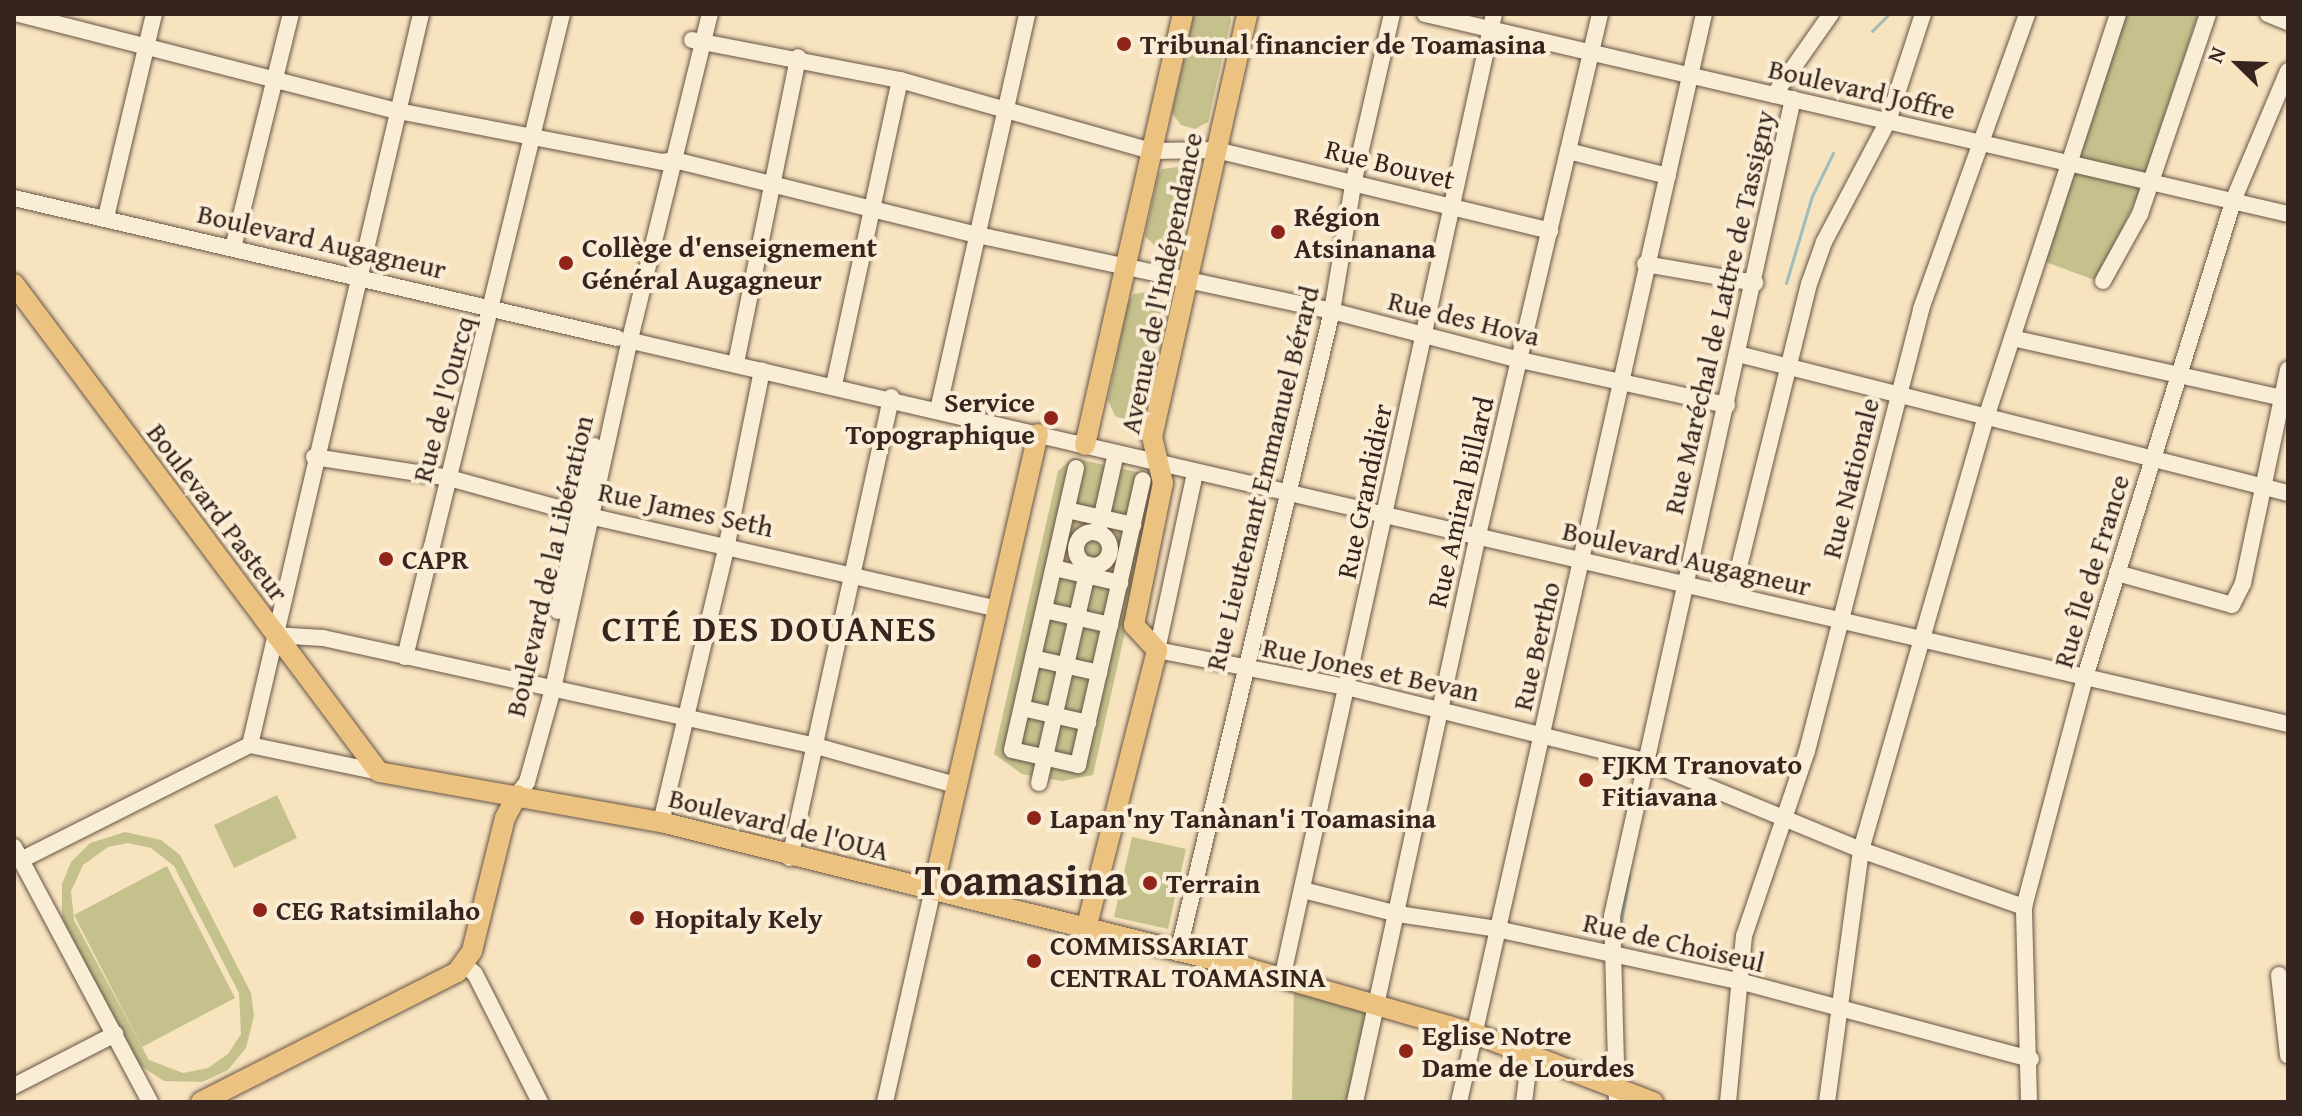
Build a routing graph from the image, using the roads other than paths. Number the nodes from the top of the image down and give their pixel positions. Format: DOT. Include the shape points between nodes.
graph roads {
  1 [pos="19,14"];
  2 [pos="154,14"];
  3 [pos="291,14"];
  4 [pos="421,14"];
  5 [pos="562,14"];
  6 [pos="699,14"];
  7 [pos="710,14"];
  8 [pos="1027,14"];
  9 [pos="1183,14"];
  10 [pos="1247,14"];
  11 [pos="1392,14"];
  12 [pos="1425,14"];
  13 [pos="1600,14"];
  14 [pos="1704,14"];
  15 [pos="1831,14"];
  16 [pos="1923,14"];
  17 [pos="2027,14"];
  18 [pos="2118,14"];
  19 [pos="2208,14"];
  20 [pos="2268,14"];
  21 [pos="1492,22"];
  22 [pos="2288,22"];
  23 [pos="698,41"];
  24 [pos="147,44"];
  25 [pos="1591,52"];
  26 [pos="798,57"];
  27 [pos="2288,71"];
  28 [pos="1690,75"];
  29 [pos="276,77"];
  30 [pos="900,80"];
  31 [pos="1774,95"];
  32 [pos="1793,99"];
  33 [pos="1005,106"];
  34 [pos="398,111"];
  35 [pos="1888,121"];
  36 [pos="535,134"];
  37 [pos="1978,142"];
  38 [pos="1216,150"];
  39 [pos="1151,151"];
  40 [pos="1568,151"];
  41 [pos="668,161"];
  42 [pos="2067,163"];
  43 [pos="1668,176"];
  44 [pos="1354,180"];
  45 [pos="2150,182"];
  46 [pos="771,187"];
  47 [pos="14,198"];
  48 [pos="2233,201"];
  49 [pos="1451,206"];
  50 [pos="869,208"];
  51 [pos="2288,214"];
  52 [pos="106,217"];
  53 [pos="1550,231"];
  54 [pos="978,235"];
  55 [pos="233,248"];
  56 [pos="1645,264"];
  57 [pos="1124,266"];
  58 [pos="356,277"];
  59 [pos="1188,279"];
  60 [pos="2103,281"];
  61 [pos="1755,283"];
  62 [pos="14,284"];
  63 [pos="495,306"];
  64 [pos="1332,311"];
  65 [pos="1423,334"];
  66 [pos="2012,338"];
  67 [pos="625,340"];
  68 [pos="1738,354"];
  69 [pos="1520,360"];
  70 [pos="736,363"];
  71 [pos="1788,365"];
  72 [pos="762,370"];
  73 [pos="2288,370"];
  74 [pos="2179,375"];
  75 [pos="1619,383"];
  76 [pos="834,385"];
  77 [pos="1897,395"];
  78 [pos="891,397"];
  79 [pos="2285,399"];
  80 [pos="1727,405"];
  81 [pos="938,410"];
  82 [pos="1987,415"];
  83 [pos="1038,434"];
  84 [pos="1079,444"];
  85 [pos="1116,453"];
  86 [pos="314,457"];
  87 [pos="1157,462"];
  88 [pos="2151,462"];
  89 [pos="1076,468"];
  90 [pos="1195,473"];
  91 [pos="449,478"];
  92 [pos="1143,480"];
  93 [pos="2264,485"];
  94 [pos="2288,493"];
  95 [pos="1287,494"];
  96 [pos="1067,510"];
  97 [pos="583,512"];
  98 [pos="1386,514"];
  99 [pos="1133,525"];
  100 [pos="1100,526"];
  101 [pos="1478,535"];
  102 [pos="727,544"];
  103 [pos="1583,560"];
  104 [pos="1054,568"];
  105 [pos="1088,570"];
  106 [pos="2117,573"];
  107 [pos="854,574"];
  108 [pos="1685,582"];
  109 [pos="1120,583"];
  110 [pos="1732,595"];
  111 [pos="998,609"];
  112 [pos="1044,610"];
  113 [pos="1077,617"];
  114 [pos="1842,622"];
  115 [pos="1110,625"];
  116 [pos="274,635"];
  117 [pos="1919,640"];
  118 [pos="1157,650"];
  119 [pos="405,657"];
  120 [pos="1033,658"];
  121 [pos="1066,665"];
  122 [pos="1242,668"];
  123 [pos="1099,673"];
  124 [pos="2085,677"];
  125 [pos="549,688"];
  126 [pos="1350,688"];
  127 [pos="1022,708"];
  128 [pos="1441,710"];
  129 [pos="1055,716"];
  130 [pos="686,718"];
  131 [pos="1088,723"];
  132 [pos="2288,724"];
  133 [pos="1543,734"];
  134 [pos="250,745"];
  135 [pos="816,746"];
  136 [pos="1045,758"];
  137 [pos="1645,761"];
  138 [pos="379,772"];
  139 [pos="1039,783"];
  140 [pos="959,786"];
  141 [pos="517,795"];
  142 [pos="1782,815"];
  143 [pos="661,822"];
  144 [pos="1861,850"];
  145 [pos="18,853"];
  146 [pos="790,858"];
  147 [pos="933,889"];
  148 [pos="1303,890"];
  149 [pos="2024,907"];
  150 [pos="1398,914"];
  151 [pos="1086,929"];
  152 [pos="1497,929"];
  153 [pos="1178,953"];
  154 [pos="1611,953"];
  155 [pos="470,969"];
  156 [pos="2279,975"];
  157 [pos="1282,979"];
  158 [pos="1743,982"];
  159 [pos="1379,1003"];
  160 [pos="1838,1011"];
  161 [pos="1473,1033"];
  162 [pos="115,1034"];
  163 [pos="1530,1055"];
  164 [pos="2288,1055"];
  165 [pos="2031,1059"];
  166 [pos="14,1086"];
  167 [pos="1616,1095"];
  168 [pos="150,1102"];
  169 [pos="201,1102"];
  170 [pos="229,1102"];
  171 [pos="540,1102"];
  172 [pos="885,1102"];
  173 [pos="1355,1102"];
  174 [pos="1459,1102"];
  175 [pos="1524,1102"];
  176 [pos="1653,1102"];
  177 [pos="1728,1102"];
  178 [pos="1827,1102"];
  179 [pos="2029,1102"];
  1 -- 24 [label="street, Rue des Hova"];
  2 -- 24 [label="street"];
  3 -- 29 [label="street"];
  4 -- 34 [label="street"];
  5 -- 36 [label="street, Rue de l'Ourcq"];
  6 -- 23 [label="street, Boulevard de la Libération"];
  7 -- 23 [label="street, Boulevard de la Libération"];
  8 -- 33 [label="street"];
  9 -- 39 [label="main road, Avenue de l'Indépendance"];
  10 -- 38 [label="main road, Avenue de l'Indépendance"];
  11 -- 44 [label="street, Rue Lieutenant Emmanuel Bérard"];
  12 -- 21 [label="street, Boulevard Joffre"];
  13 -- 25 [label="street, Rue Amiral Billard"];
  14 -- 28 [label="street, Rue Bertho"];
  15 -- 31 [label="street"];
  16 -- 35 [label="street"];
  17 -- 37 [label="street, Rue Nationale"];
  18 -- 42 [label="street"];
  19 -- 45 [label="street"];
  20 -- 22 [label="street"];
  21 -- 25 [label="street, Boulevard Joffre"];
  21 -- 49 [label="street, Rue Grandidier"];
  23 -- 26 [label="street, Rue Bouvet"];
  23 -- 41 [label="street, Boulevard de la Libération"];
  24 -- 29 [label="street, Rue des Hova"];
  24 -- 52 [label="street"];
  25 -- 28 [label="street, Boulevard Joffre"];
  25 -- 40 [label="street, Rue Amiral Billard"];
  26 -- 30 [label="street, Rue Bouvet"];
  26 -- 46 [label="street"];
  27 -- 48 [label="street, Rue Île de France"];
  28 -- 31 [label="street, Boulevard Joffre"];
  28 -- 43 [label="street, Rue Bertho"];
  29 -- 34 [label="street, Rue des Hova"];
  29 -- 55 [label="street"];
  30 -- 33 [label="street, Rue Bouvet"];
  30 -- 50 [label="street"];
  31 -- 32 [label="street, Boulevard Joffre"];
  32 -- 35 [label="street, Boulevard Joffre"];
  32 -- 61 [label="street, Rue Maréchal de Lattre de Tassigny"];
  33 -- 39 [label="street, Rue Bouvet"];
  33 -- 54 [label="street"];
  34 -- 36 [label="street, Rue des Hova"];
  34 -- 58 [label="street"];
  35 -- 37 [label="street, Boulevard Joffre"];
  35 -- 71 [label="street" via="1824,242"];
  36 -- 41 [label="street, Rue des Hova"];
  36 -- 63 [label="street, Rue de l'Ourcq"];
  37 -- 42 [label="street, Boulevard Joffre"];
  37 -- 77 [label="street, Rue Nationale"];
  38 -- 39 [label="street, Rue Bouvet"];
  38 -- 44 [label="street, Rue Bouvet"];
  38 -- 59 [label="main road, Avenue de l'Indépendance"];
  39 -- 57 [label="main road, Avenue de l'Indépendance"];
  40 -- 43 [label="street"];
  40 -- 53 [label="street, Rue Amiral Billard"];
  41 -- 46 [label="street, Rue des Hova"];
  41 -- 67 [label="street, Boulevard de la Libération"];
  42 -- 45 [label="street, Boulevard Joffre"];
  42 -- 66 [label="street"];
  43 -- 56 [label="street, Rue Bertho"];
  44 -- 49 [label="street, Rue Bouvet"];
  44 -- 64 [label="street, Rue Lieutenant Emmanuel Bérard"];
  45 -- 48 [label="street, Boulevard Joffre"];
  45 -- 60 [label="street" via="2140,214"];
  46 -- 50 [label="street, Rue des Hova"];
  46 -- 70 [label="street"];
  47 -- 52 [label="street, Boulevard Augagneur"];
  48 -- 51 [label="street, Boulevard Joffre"];
  48 -- 74 [label="street, Rue Île de France"];
  49 -- 53 [label="street, Rue Bouvet"];
  49 -- 65 [label="street, Rue Grandidier"];
  50 -- 54 [label="street, Rue des Hova"];
  50 -- 76 [label="street"];
  52 -- 55 [label="street, Boulevard Augagneur"];
  53 -- 69 [label="street, Rue Amiral Billard"];
  54 -- 57 [label="street, Rue des Hova"];
  54 -- 81 [label="street"];
  55 -- 58 [label="street, Boulevard Augagneur"];
  56 -- 61 [label="street"];
  56 -- 75 [label="street, Rue Bertho"];
  57 -- 59 [label="street, Rue des Hova"];
  57 -- 84 [label="main road, Avenue de l'Indépendance"];
  58 -- 63 [label="street, Boulevard Augagneur"];
  58 -- 86 [label="street"];
  59 -- 64 [label="street, Rue des Hova"];
  59 -- 87 [label="main road, Avenue de l'Indépendance" via="1152,437"];
  61 -- 68 [label="street, Rue Maréchal de Lattre de Tassigny"];
  62 -- 116 [label="main road, Boulevard Pasteur"];
  63 -- 67 [label="street, Boulevard Augagneur"];
  63 -- 91 [label="street, Rue de l'Ourcq"];
  64 -- 65 [label="street, Rue des Hova"];
  64 -- 95 [label="street, Rue Lieutenant Emmanuel Bérard"];
  65 -- 69 [label="street, Rue des Hova"];
  65 -- 98 [label="street, Rue Grandidier"];
  66 -- 74 [label="street"];
  66 -- 82 [label="street"];
  67 -- 70 [label="street, Boulevard Augagneur"];
  67 -- 97 [label="street, Boulevard de la Libération"];
  68 -- 71 [label="street"];
  68 -- 80 [label="street, Rue Maréchal de Lattre de Tassigny"];
  69 -- 75 [label="street, Rue des Hova"];
  69 -- 101 [label="street, Rue Amiral Billard"];
  70 -- 72 [label="street, Boulevard Augagneur"];
  71 -- 77 [label="street"];
  71 -- 110 [label="street"];
  72 -- 76 [label="street, Boulevard Augagneur"];
  72 -- 102 [label="street"];
  73 -- 79 [label="street"];
  74 -- 79 [label="street"];
  74 -- 88 [label="street, Rue Île de France"];
  75 -- 80 [label="street, Rue des Hova"];
  75 -- 103 [label="street, Rue Bertho"];
  76 -- 78 [label="street, Boulevard Augagneur"];
  77 -- 82 [label="street"];
  77 -- 114 [label="street, Rue Nationale"];
  78 -- 81 [label="street, Boulevard Augagneur"];
  78 -- 107 [label="street"];
  79 -- 93 [label="street"];
  80 -- 108 [label="street, Rue Maréchal de Lattre de Tassigny"];
  81 -- 83 [label="street, Boulevard Augagneur"];
  82 -- 88 [label="street"];
  82 -- 117 [label="street"];
  83 -- 84 [label="street, Boulevard Augagneur"];
  83 -- 111 [label="main road"];
  84 -- 85 [label="street, Boulevard Augagneur"];
  85 -- 87 [label="street, Boulevard Augagneur"];
  85 -- 100 [label="street"];
  86 -- 91 [label="street, Rue James Seth"];
  86 -- 116 [label="street"];
  87 -- 90 [label="street, Boulevard Augagneur"];
  87 -- 118 [label="main road, Avenue de l'Indépendance" via="1163,483 1134,625"];
  88 -- 93 [label="street"];
  88 -- 106 [label="street, Rue Île de France"];
  89 -- 96 [label="street"];
  90 -- 95 [label="street, Boulevard Augagneur"];
  90 -- 118 [label="street"];
  91 -- 97 [label="street, Rue James Seth"];
  91 -- 119 [label="street, Rue de l'Ourcq"];
  92 -- 99 [label="street"];
  93 -- 94 [label="street"];
  93 -- 106 [label="street" via="2243,583 2232,605"];
  95 -- 98 [label="street, Boulevard Augagneur"];
  95 -- 122 [label="street, Rue Lieutenant Emmanuel Bérard"];
  96 -- 100 [label="street"];
  96 -- 104 [label="street"];
  97 -- 102 [label="street, Rue James Seth"];
  97 -- 125 [label="street, Boulevard de la Libération"];
  98 -- 101 [label="street, Boulevard Augagneur"];
  98 -- 126 [label="street, Rue Grandidier"];
  99 -- 100 [label="street"];
  99 -- 109 [label="street"];
  100 -- 105 [label="street" via="1108,556"];
  100 -- 105 [label="street" via="1077,544 1077,555"];
  101 -- 103 [label="street, Boulevard Augagneur"];
  101 -- 128 [label="street, Rue Amiral Billard"];
  102 -- 107 [label="street, Rue James Seth"];
  102 -- 130 [label="street"];
  103 -- 108 [label="street, Boulevard Augagneur"];
  103 -- 133 [label="street, Rue Bertho"];
  104 -- 105 [label="street"];
  104 -- 112 [label="street"];
  105 -- 109 [label="street"];
  105 -- 113 [label="street"];
  106 -- 124 [label="street, Rue Île de France"];
  107 -- 111 [label="street, Rue James Seth"];
  107 -- 135 [label="street"];
  108 -- 110 [label="street, Boulevard Augagneur"];
  108 -- 137 [label="street, Rue Maréchal de Lattre de Tassigny"];
  109 -- 115 [label="street"];
  110 -- 114 [label="street, Boulevard Augagneur"];
  111 -- 140 [label="main road"];
  112 -- 113 [label="street"];
  112 -- 120 [label="street"];
  113 -- 115 [label="street"];
  113 -- 121 [label="street"];
  114 -- 117 [label="street, Boulevard Augagneur"];
  114 -- 142 [label="street, Rue Nationale" via="1807,751"];
  115 -- 123 [label="street"];
  116 -- 119 [label="street" via="323,638"];
  116 -- 134 [label="street"];
  116 -- 138 [label="main road, Boulevard Pasteur"];
  117 -- 124 [label="street, Boulevard Augagneur"];
  117 -- 144 [label="street"];
  118 -- 122 [label="street, Rue Jones et Bevan"];
  118 -- 151 [label="main road"];
  119 -- 125 [label="street"];
  120 -- 121 [label="street"];
  120 -- 127 [label="street"];
  121 -- 123 [label="street"];
  121 -- 129 [label="street"];
  122 -- 126 [label="street, Rue Jones et Bevan"];
  122 -- 153 [label="street, Rue Lieutenant Emmanuel Bérard"];
  123 -- 131 [label="street"];
  124 -- 132 [label="street, Boulevard Augagneur"];
  124 -- 149 [label="street, Rue Île de France"];
  125 -- 130 [label="street"];
  125 -- 141 [label="street, Boulevard de la Libération" via="527,782"];
  126 -- 128 [label="street, Rue Jones et Bevan"];
  126 -- 148 [label="street, Rue Grandidier"];
  127 -- 129 [label="street"];
  127 -- 136 [label="street" via="1012,750"];
  128 -- 133 [label="street, Rue Jones et Bevan"];
  128 -- 150 [label="street, Rue Amiral Billard"];
  129 -- 131 [label="street"];
  129 -- 136 [label="street"];
  130 -- 135 [label="street"];
  130 -- 143 [label="street"];
  131 -- 136 [label="street" via="1078,765"];
  133 -- 137 [label="street, Rue Jones et Bevan"];
  133 -- 152 [label="street, Rue Bertho"];
  134 -- 138 [label="street, Boulevard de l'OUA"];
  134 -- 145 [label="street"];
  135 -- 140 [label="street"];
  135 -- 146 [label="street"];
  136 -- 139 [label="street"];
  137 -- 142 [label="street, Rue Jones et Bevan"];
  137 -- 154 [label="street, Rue Maréchal de Lattre de Tassigny" via="1612,916"];
  138 -- 141 [label="main road, Boulevard de l'OUA"];
  140 -- 147 [label="main road"];
  141 -- 143 [label="main road, Boulevard de l'OUA"];
  141 -- 155 [label="main road, Boulevard de la Libération" via="505,818"];
  142 -- 144 [label="street, Rue Jones et Bevan"];
  142 -- 158 [label="street, Rue Nationale" via="1744,936"];
  143 -- 146 [label="main road, Boulevard de l'OUA"];
  144 -- 149 [label="street, Rue Jones et Bevan"];
  144 -- 160 [label="street"];
  145 -- 162 [label="street"];
  146 -- 147 [label="main road, Boulevard de l'OUA"];
  147 -- 151 [label="main road, Boulevard de l'OUA"];
  147 -- 172 [label="street"];
  148 -- 150 [label="street, Rue de Choiseul"];
  148 -- 157 [label="street, Rue Grandidier"];
  149 -- 165 [label="street, Rue Île de France"];
  150 -- 152 [label="street, Rue de Choiseul"];
  150 -- 159 [label="street, Rue Amiral Billard"];
  151 -- 153 [label="main road, Boulevard de l'OUA"];
  152 -- 154 [label="street, Rue de Choiseul"];
  152 -- 161 [label="street, Rue Bertho"];
  153 -- 157 [label="main road, Boulevard de l'OUA"];
  154 -- 158 [label="street, Rue de Choiseul"];
  154 -- 167 [label="street, Rue Maréchal de Lattre de Tassigny"];
  155 -- 169 [label="main road"];
  155 -- 170 [label="main road"];
  155 -- 171 [label="street"];
  156 -- 164 [label="street"];
  157 -- 159 [label="main road, Boulevard de l'OUA"];
  158 -- 160 [label="street, Rue de Choiseul"];
  158 -- 177 [label="street, Rue Nationale"];
  159 -- 161 [label="main road, Boulevard de l'OUA"];
  159 -- 173 [label="street, Rue Amiral Billard"];
  160 -- 165 [label="street, Rue de Choiseul"];
  160 -- 178 [label="street"];
  161 -- 163 [label="main road, Boulevard de l'OUA"];
  161 -- 174 [label="street, Rue Bertho"];
  162 -- 166 [label="street"];
  162 -- 168 [label="street"];
  163 -- 167 [label="main road, Boulevard de l'OUA"];
  163 -- 175 [label="street"];
  165 -- 179 [label="street, Rue Île de France"];
  167 -- 176 [label="main road, Boulevard de l'OUA"];
}
